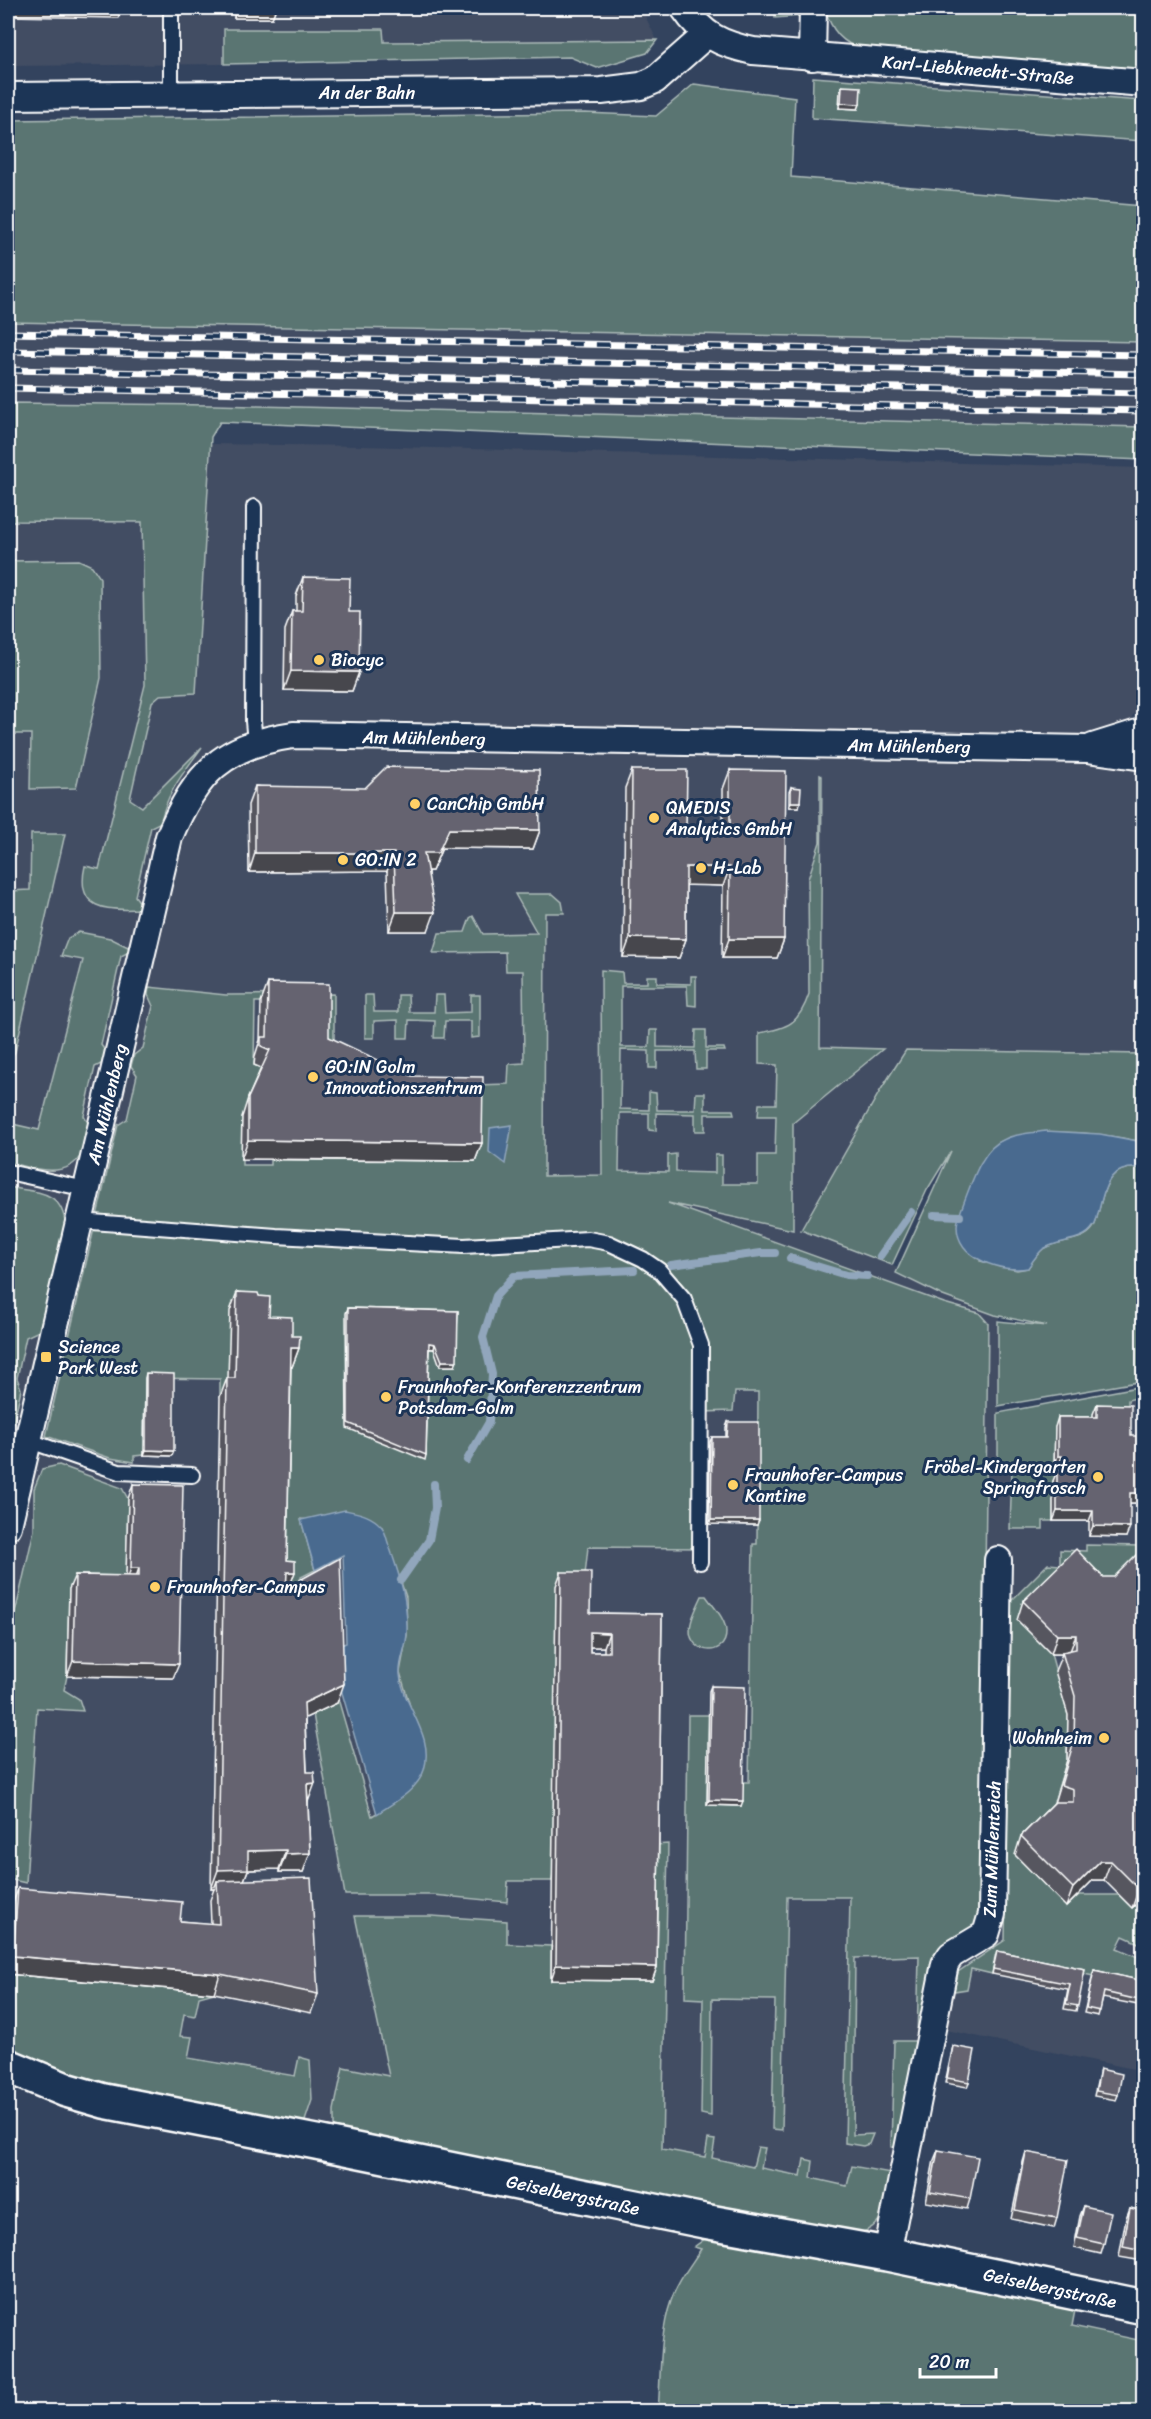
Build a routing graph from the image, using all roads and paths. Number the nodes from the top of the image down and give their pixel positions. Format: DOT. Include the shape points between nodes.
graph roads {
  1 [pos="171,8"];
  2 [pos="684,8"];
  3 [pos="813,8"];
  4 [pos="707,34"];
  5 [pos="812,57"];
  6 [pos="1143,84"];
  7 [pos="171,95"];
  8 [pos="8,96"];
  9 [pos="254,507"];
  10 [pos="1143,731"];
  11 [pos="255,742"];
  12 [pos="1087,749"];
  13 [pos="1143,757"];
  14 [pos="8,1172"];
  15 [pos="86,1190"];
  16 [pos="79,1221"];
  17 [pos="27,1440"];
  18 [pos="192,1475"];
  19 [pos="8,1526"];
  20 [pos="998,1560"];
  21 [pos="700,1562"];
  22 [pos="8,2066"];
  23 [pos="887,2254"];
  24 [pos="1143,2307"];
  1 -- 7 [label="lane"];
  2 -- 4 [label="street"];
  3 -- 5 [label="street"];
  4 -- 5 [label="street, Karl-Liebknecht-Straße" via="729,46"];
  4 -- 7 [label="street, An der Bahn" via="655,80 641,86 601,91"];
  5 -- 6 [label="street, Karl-Liebknecht-Straße"];
  7 -- 8 [label="street, An der Bahn"];
  9 -- 11 [label="lane"];
  10 -- 12 [label="street, Am Mühlenberg"];
  11 -- 12 [label="street, Am Mühlenberg" via="292,735"];
  11 -- 15 [label="street, Am Mühlenberg" via="237,749 197,784 170,837"];
  12 -- 13 [label="street, Am Mühlenberg"];
  14 -- 15 [label="lane, Am Mühlenberg"];
  15 -- 16 [label="street, Am Mühlenberg"];
  16 -- 17 [label="street, Am Mühlenberg"];
  16 -- 21 [label="lane" via="464,1246 588,1239 609,1243 643,1258 684,1299 701,1345"];
  17 -- 18 [label="lane" via="119,1472"];
  17 -- 19 [label="street, Am Mühlenberg"];
  20 -- 23 [label="street, Zum Mühlenteich" via="991,1921 986,1934 951,1955 945,1964"];
  22 -- 23 [label="street, Geiselbergstraße" via="104,2101"];
  23 -- 24 [label="street, Geiselbergstraße"];
}
